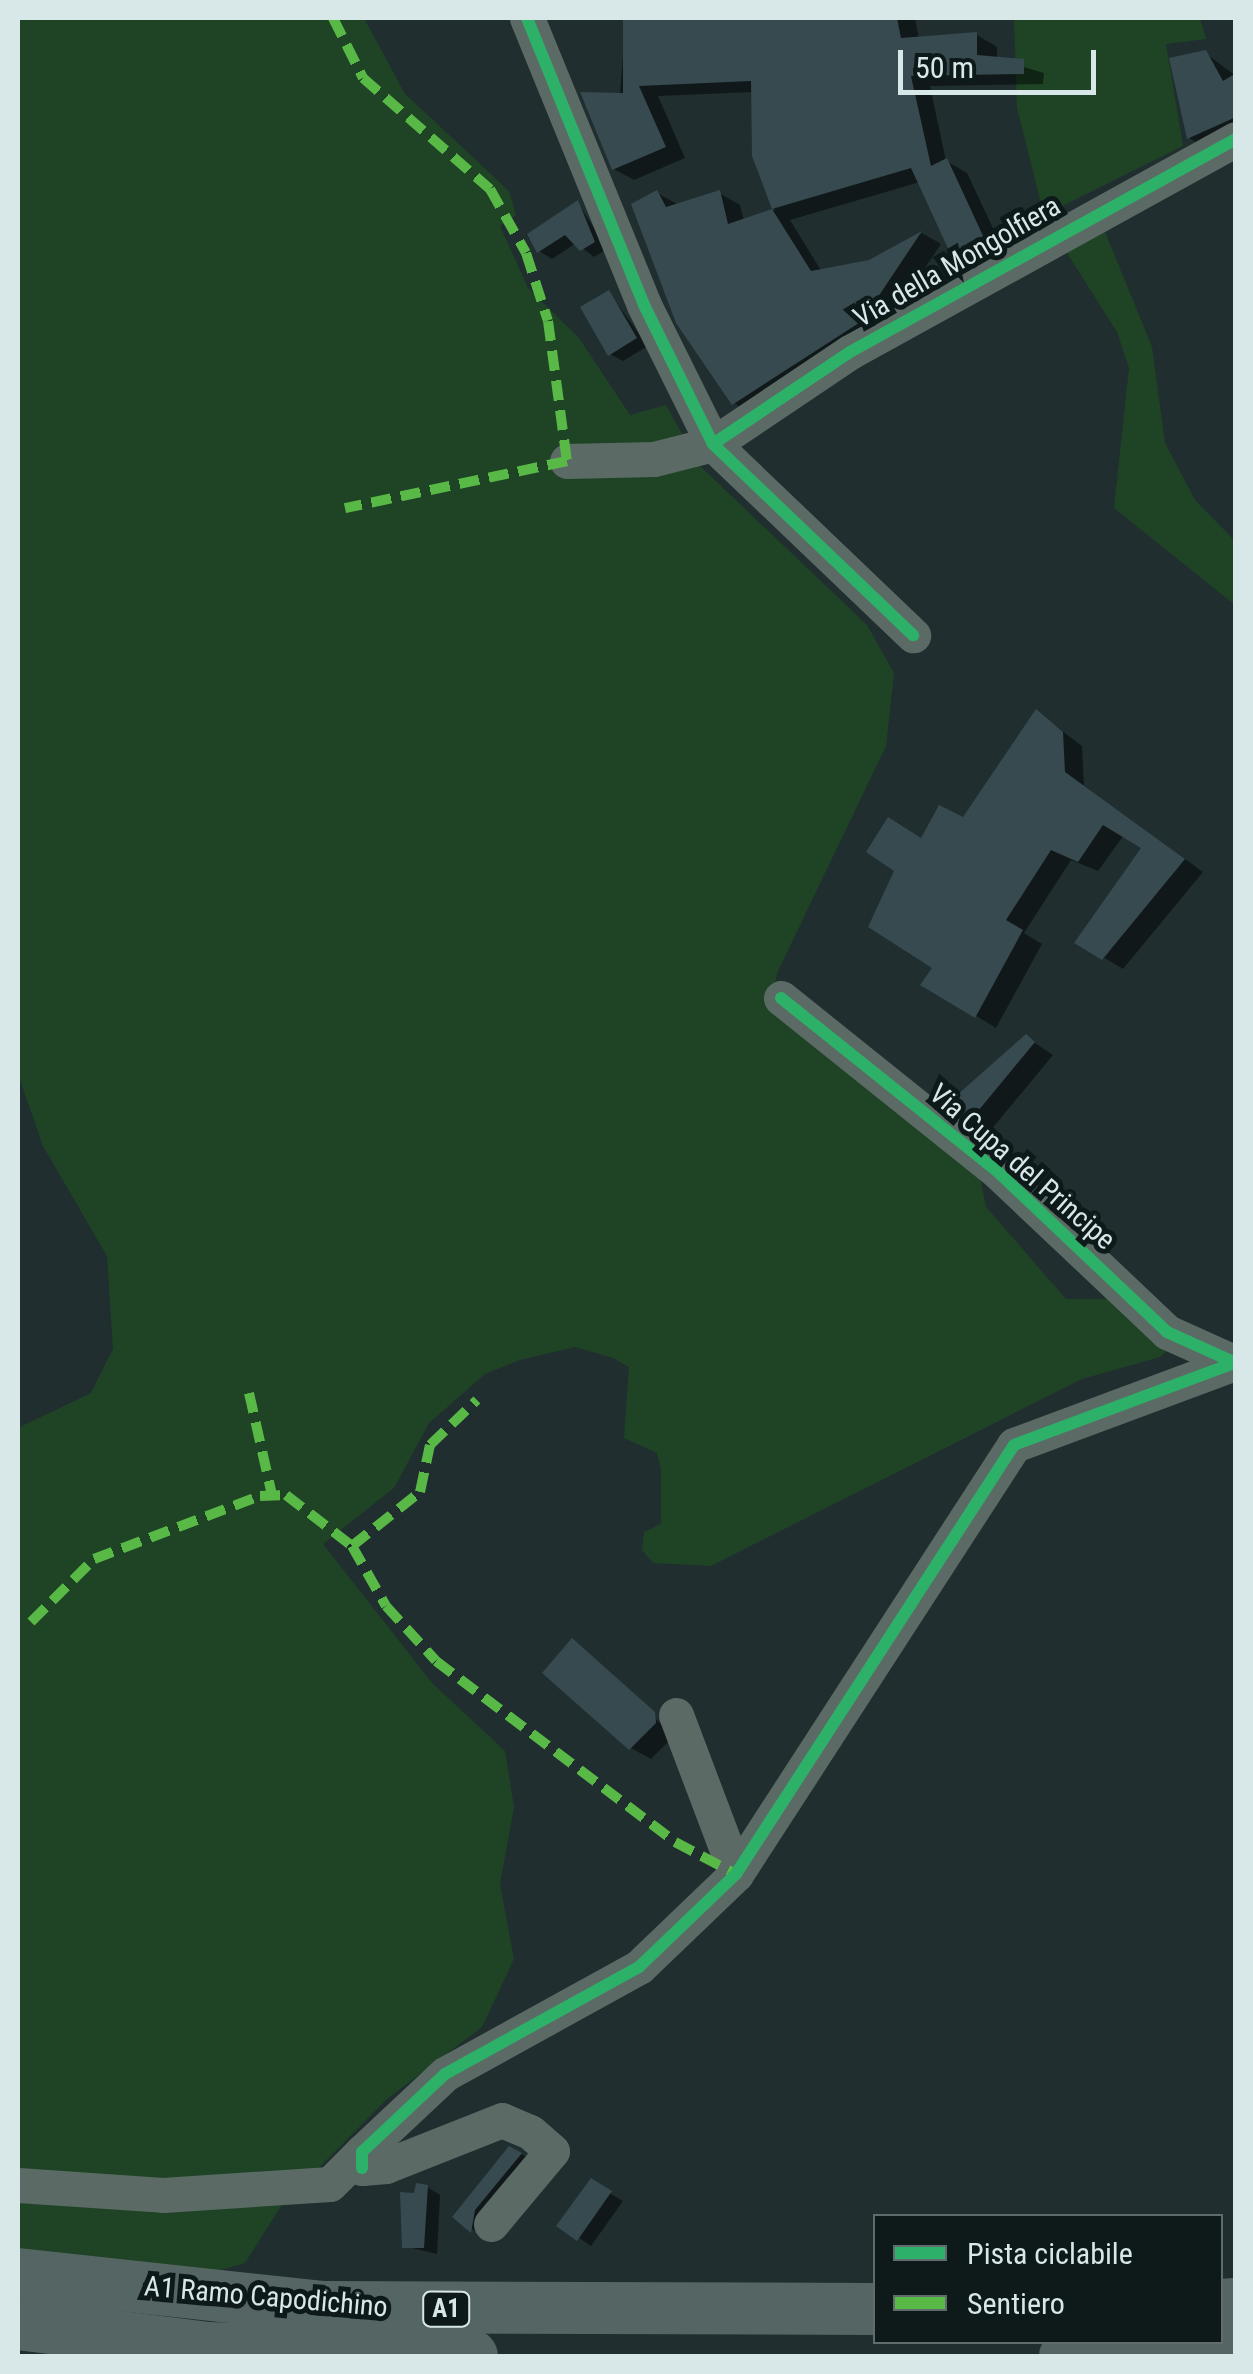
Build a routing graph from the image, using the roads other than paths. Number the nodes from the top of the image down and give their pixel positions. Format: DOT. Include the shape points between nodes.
graph roads {
  1 [pos="528,18"];
  2 [pos="1236,138"];
  3 [pos="713,444"];
  4 [pos="567,462"];
  5 [pos="913,635"];
  6 [pos="781,998"];
  7 [pos="1235,1363"];
  8 [pos="676,1715"];
  9 [pos="736,1874"];
  10 [pos="362,2160"];
  11 [pos="18,2185"];
  12 [pos="492,2224"];
  13 [pos="18,2274"];
  14 [pos="873,2308"];
  15 [pos="18,2324"];
  16 [pos="1236,2352"];
  17 [pos="472,2356"];
  18 [pos="1064,2356"];
  1 -- 3 [label="street" via="644,305"];
  2 -- 3 [label="street, Via della Mongolfiera" via="850,352"];
  3 -- 4 [label="street, Via della Mongolfiera" via="654,459"];
  3 -- 5 [label="street"];
  6 -- 7 [label="street, Via Cupa del Principe" via="998,1172 1167,1332"];
  7 -- 9 [label="street" via="1014,1445"];
  8 -- 9 [label="street"];
  9 -- 10 [label="street" via="639,1967 445,2074"];
  10 -- 11 [label="street" via="330,2184 163,2195"];
  10 -- 12 [label="street" via="502,2120 552,2151"];
  13 -- 14 [label="highway, A1 Ramo Capodichino / A1" via="321,2307"];
  15 -- 17 [label="highway, A1 Ramo Capodichino / A1" via="208,2348"];
  16 -- 18 [label="highway"];
}
